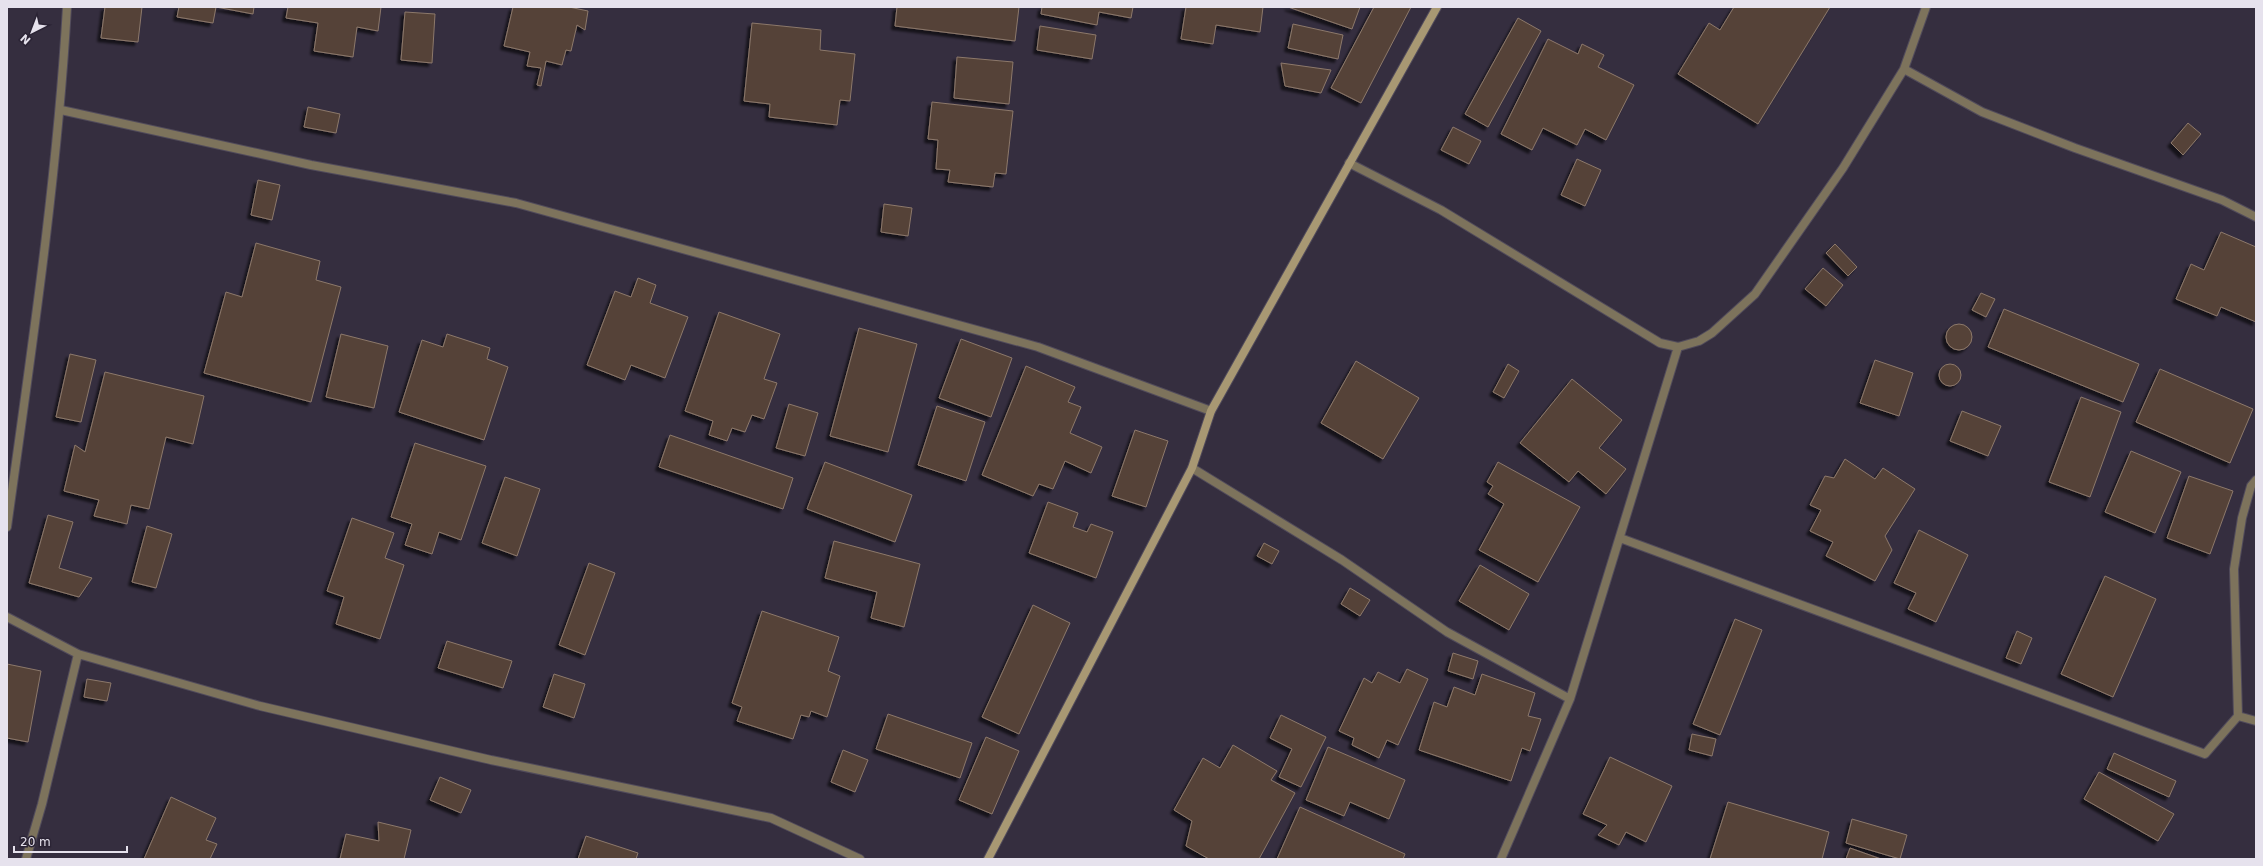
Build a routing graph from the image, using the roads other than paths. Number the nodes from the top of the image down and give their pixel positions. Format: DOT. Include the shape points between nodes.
graph roads {
  1 [pos="67,7"];
  2 [pos="1437,7"];
  3 [pos="1926,7"];
  4 [pos="1904,69"];
  5 [pos="61,110"];
  6 [pos="1349,163"];
  7 [pos="2256,217"];
  8 [pos="1678,347"];
  9 [pos="1211,411"];
  10 [pos="1192,468"];
  11 [pos="2256,480"];
  12 [pos="7,526"];
  13 [pos="1620,538"];
  14 [pos="7,617"];
  15 [pos="78,654"];
  16 [pos="1570,699"];
  17 [pos="2238,716"];
  18 [pos="2256,721"];
  19 [pos="26,859"];
  20 [pos="860,859"];
  21 [pos="988,859"];
  22 [pos="1501,859"];
  1 -- 5 [label="street"];
  2 -- 6 [label="street"];
  3 -- 4 [label="street"];
  4 -- 7 [label="street" via="1982,112 2082,151 2222,200"];
  4 -- 8 [label="street" via="1843,168 1755,294 1712,333 1699,341"];
  5 -- 9 [label="street" via="311,165 516,203 1038,347"];
  5 -- 12 [label="street"];
  6 -- 8 [label="street" via="1441,210 1660,342"];
  6 -- 9 [label="street"];
  8 -- 13 [label="street"];
  9 -- 10 [label="street"];
  10 -- 16 [label="street" via="1342,560 1447,632"];
  10 -- 21 [label="street"];
  11 -- 17 [label="street" via="2251,486 2242,518 2234,569"];
  13 -- 16 [label="street"];
  13 -- 17 [label="street" via="2204,754"];
  14 -- 15 [label="street"];
  15 -- 19 [label="street"];
  15 -- 20 [label="street" via="260,706 491,760 771,818"];
  16 -- 22 [label="street"];
  17 -- 18 [label="street"];
}
